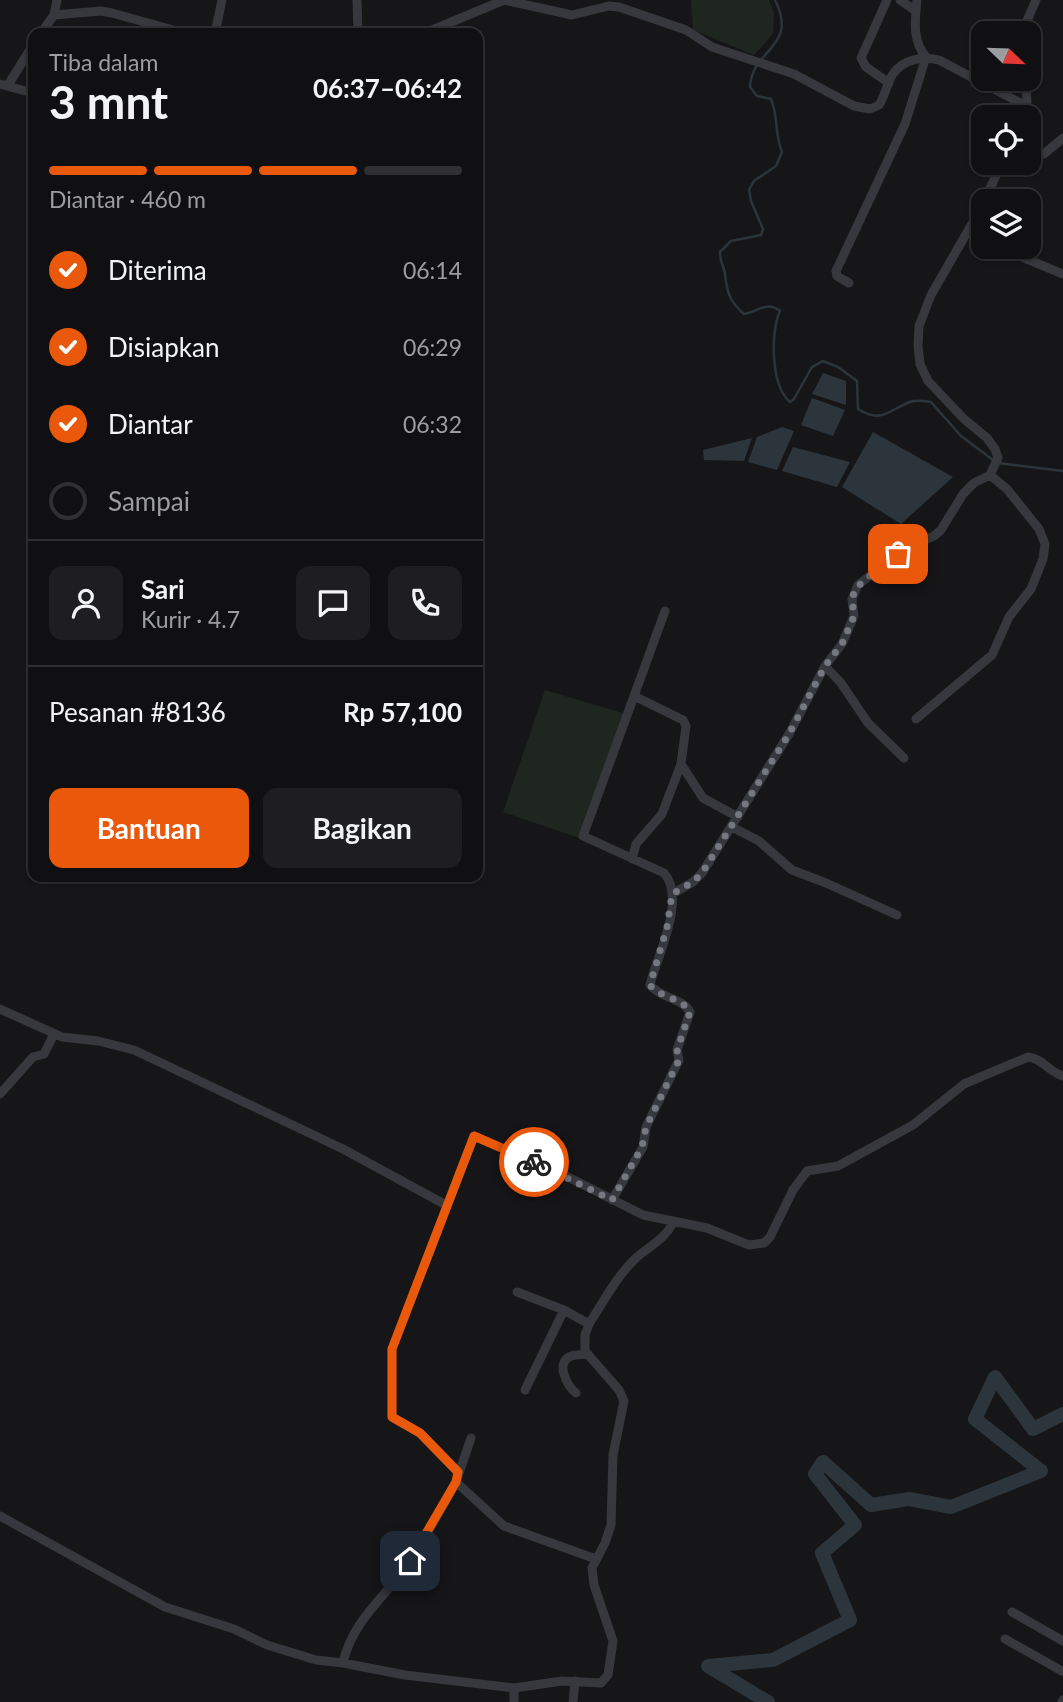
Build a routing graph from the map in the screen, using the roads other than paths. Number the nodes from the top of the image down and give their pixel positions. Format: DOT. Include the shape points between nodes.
graph roads {
  1 [pos="57,0"];
  2 [pos="222,0"];
  3 [pos="357,0"];
  4 [pos="887,0"];
  5 [pos="900,0"];
  6 [pos="917,0"];
  7 [pos="1036,0"];
  8 [pos="916,10"];
  9 [pos="54,15"];
  10 [pos="1027,21"];
  11 [pos="45,28"];
  12 [pos="166,28"];
  13 [pos="216,28"];
  14 [pos="358,28"];
  15 [pos="437,28"];
  16 [pos="28,53"];
  17 [pos="926,57"];
  18 [pos="889,83"];
  19 [pos="4,85"];
  20 [pos="28,92"];
  21 [pos="1024,105"];
  22 [pos="1063,138"];
  23 [pos="1041,153"];
  24 [pos="971,227"];
  25 [pos="1027,259"];
  26 [pos="1063,274"];
  27 [pos="849,283"];
  28 [pos="991,473"];
  29 [pos="665,611"];
  30 [pos="825,666"];
  31 [pos="634,696"];
  32 [pos="916,719"];
  33 [pos="904,758"];
  34 [pos="681,764"];
  35 [pos="738,817"];
  36 [pos="732,827"];
  37 [pos="632,859"];
  38 [pos="672,894"];
  39 [pos="897,915"];
  40 [pos="0,1009"];
  41 [pos="54,1034"];
  42 [pos="1063,1076"];
  43 [pos="0,1094"];
  44 [pos="612,1200"];
  45 [pos="446,1205"];
  46 [pos="673,1223"];
  47 [pos="517,1292"];
  48 [pos="564,1310"];
  49 [pos="589,1324"];
  50 [pos="587,1354"];
  51 [pos="525,1390"];
  52 [pos="576,1393"];
  53 [pos="471,1438"];
  54 [pos="457,1477"];
  55 [pos="0,1516"];
  56 [pos="596,1559"];
  57 [pos="1012,1612"];
  58 [pos="1006,1639"];
  59 [pos="1063,1641"];
  60 [pos="343,1662"];
  61 [pos="1063,1671"];
  62 [pos="575,1681"];
  63 [pos="514,1688"];
  64 [pos="514,1702"];
  65 [pos="573,1702"];
  1 -- 9 [label="street"];
  2 -- 13 [label="street"];
  3 -- 14 [label="street"];
  4 -- 18 [label="street" via="861,58"];
  5 -- 8 [label="street"];
  6 -- 8 [label="street"];
  7 -- 10 [label="street"];
  8 -- 17 [label="street" via="915,35"];
  9 -- 11 [label="street"];
  9 -- 12 [label="street" via="101,11"];
  15 -- 18 [label="street" via="504,0 572,15 614,6 686,30 712,47 794,74 863,108 879,105"];
  16 -- 19 [label="street"];
  17 -- 18 [label="street" via="905,63"];
  17 -- 21 [label="street"];
  17 -- 27 [label="street" via="905,124 836,271"];
  19 -- 20 [label="street"];
  22 -- 23 [label="street"];
  24 -- 28 [label="street" via="931,295 919,326 918,346 929,381 995,449 998,458"];
  25 -- 26 [label="street"];
  28 -- 30 [label="street" via="963,494 934,536 902,551 858,585 852,599 853,621"];
  28 -- 32 [label="street" via="1039,529 1044,559 992,655"];
  29 -- 31 [label="street"];
  30 -- 33 [label="street" via="868,723"];
  30 -- 35 [label="street"];
  31 -- 34 [label="street" via="683,720"];
  31 -- 37 [label="street" via="583,836"];
  34 -- 35 [label="street" via="703,798"];
  34 -- 37 [label="street" via="662,814 636,844"];
  35 -- 36 [label="street"];
  36 -- 38 [label="street" via="698,878"];
  36 -- 39 [label="street" via="759,841 792,870"];
  37 -- 38 [label="street" via="664,873"];
  38 -- 44 [label="street" via="650,985 690,1012 677,1050 679,1060 646,1127 642,1147"];
  40 -- 41 [label="street"];
  41 -- 43 [label="street" via="44,1054 33,1057"];
  41 -- 45 [label="street" via="134,1050 342,1149"];
  42 -- 46 [label="street" via="1037,1059 1022,1058 964,1084 912,1125 838,1166 807,1171 764,1243 750,1245 707,1228"];
  44 -- 45 [label="street" via="474,1136"];
  44 -- 46 [label="street"];
  45 -- 54 [label="street" via="392,1349 392,1417 420,1433"];
  46 -- 49 [label="street" via="658,1243 632,1261"];
  47 -- 48 [label="street"];
  48 -- 49 [label="street"];
  48 -- 51 [label="street"];
  49 -- 50 [label="street" via="584,1344"];
  50 -- 52 [label="street" via="571,1356 562,1369 568,1387"];
  50 -- 56 [label="street" via="620,1390 624,1401 613,1455 611,1525"];
  53 -- 54 [label="street"];
  54 -- 56 [label="street" via="504,1526"];
  54 -- 60 [label="street" via="410,1561 354,1630"];
  55 -- 60 [label="street" via="164,1607 234,1629 267,1645 316,1660"];
  56 -- 62 [label="street" via="592,1573 614,1648 605,1681"];
  57 -- 59 [label="street"];
  58 -- 61 [label="street"];
  60 -- 63 [label="street" via="405,1675"];
  62 -- 63 [label="street"];
  62 -- 65 [label="street"];
  63 -- 64 [label="street"];
}
